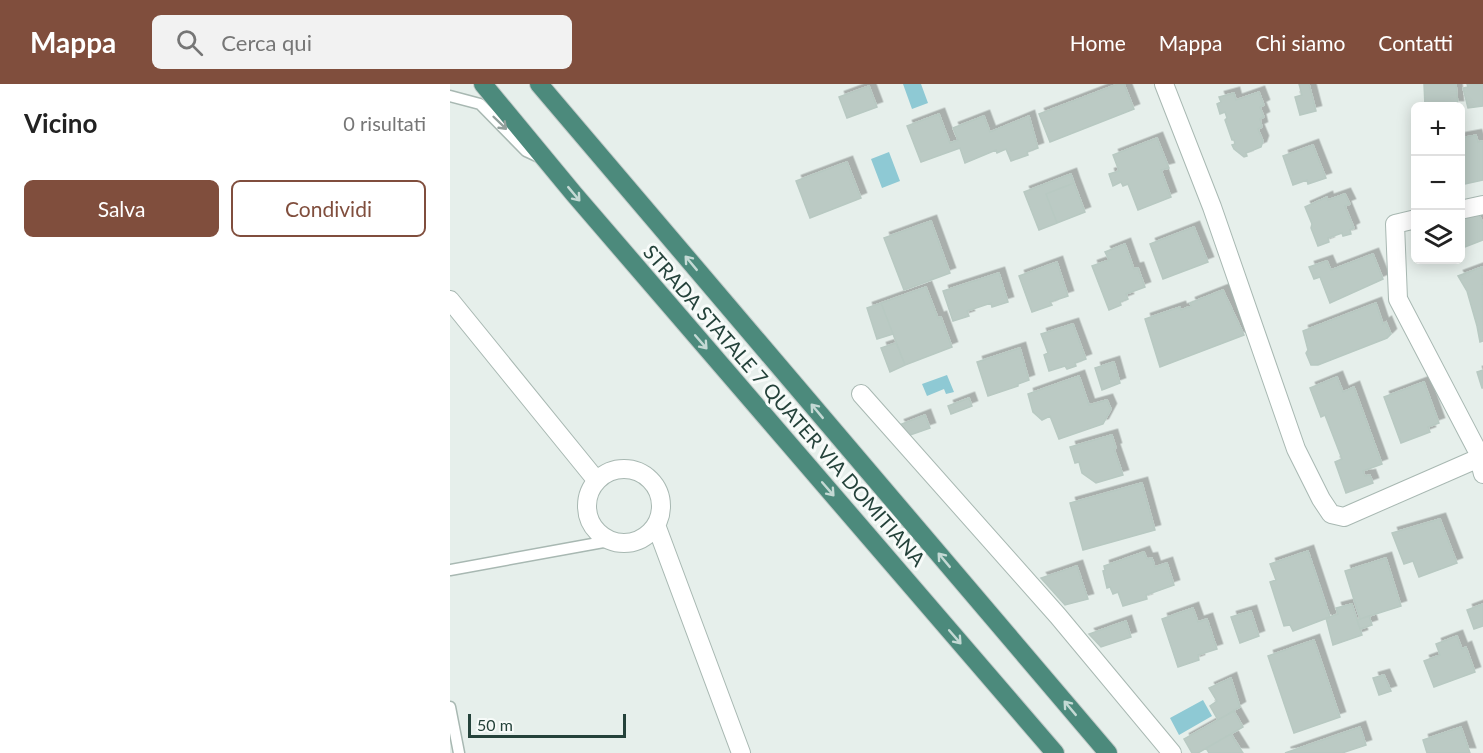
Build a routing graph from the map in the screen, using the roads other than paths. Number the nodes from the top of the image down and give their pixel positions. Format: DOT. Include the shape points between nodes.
graph roads {
  1 [pos="483,84"];
  2 [pos="538,84"];
  3 [pos="1164,84"];
  4 [pos="450,96"];
  5 [pos="546,160"];
  6 [pos="1483,205"];
  7 [pos="1465,209"];
  8 [pos="1411,220"];
  9 [pos="450,300"];
  10 [pos="861,394"];
  11 [pos="1481,466"];
  12 [pos="597,481"];
  13 [pos="656,525"];
  14 [pos="609,541"];
  15 [pos="450,570"];
  16 [pos="450,707"];
  17 [pos="459,753"];
  18 [pos="741,753"];
  19 [pos="1055,753"];
  20 [pos="1108,753"];
  21 [pos="1172,753"];
  1 -- 5 [label="highway, STRADA STATALE 7 QUATER VIA DOMITIANA"];
  20 -- 2 [label="highway, STRADA STATALE 7 QUATER VIA DOMITIANA, one-way"];
  3 -- 11 [label="street" via="1212,207 1296,448 1331,514 1344,517"];
  4 -- 5 [label="lane, one-way" via="480,104 526,151"];
  5 -- 19 [label="highway, STRADA STATALE 7 QUATER VIA DOMITIANA, one-way"];
  6 -- 7 [label="street"];
  8 -- 11 [label="street" via="1395,224 1398,299 1477,450"];
  9 -- 12 [label="street"];
  10 -- 21 [label="street" via="1058,616"];
  12 -- 13 [label="street" via="606,473 630,469 651,480 661,501"];
  12 -- 14 [label="street" via="590,491 587,514 599,535"];
  13 -- 14 [label="street" via="641,540 620,544"];
  13 -- 18 [label="street"];
  14 -- 15 [label="lane"];
  16 -- 17 [label="lane"];
}
